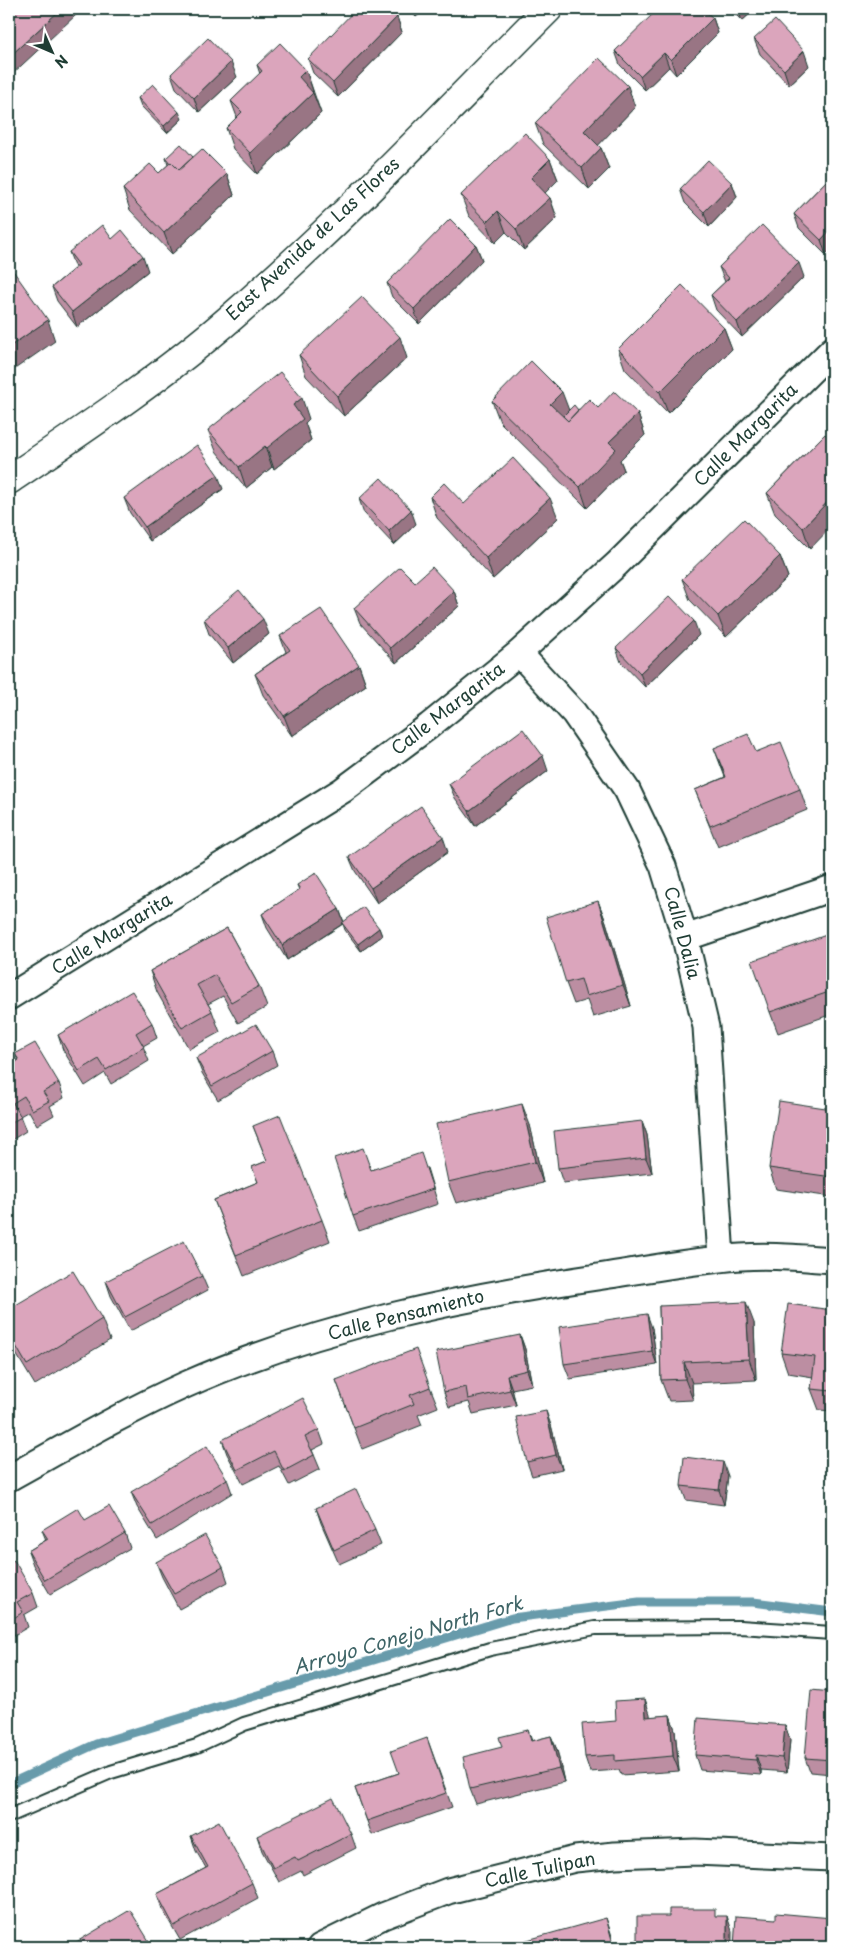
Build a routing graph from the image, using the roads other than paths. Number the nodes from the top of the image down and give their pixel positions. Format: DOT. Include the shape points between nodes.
graph roads {
  1 [pos="548,9"];
  2 [pos="832,350"];
  3 [pos="9,480"];
  4 [pos="519,653"];
  5 [pos="832,888"];
  6 [pos="684,938"];
  7 [pos="9,997"];
  8 [pos="721,1258"];
  9 [pos="832,1260"];
  10 [pos="9,1478"];
  11 [pos="832,1633"];
  12 [pos="9,1816"];
  13 [pos="832,1858"];
  14 [pos="320,1947"];
  1 -- 3 [label="street, East Avenida de Las Flores" via="314,244 233,316 114,409"];
  2 -- 4 [label="street, Calle Margarita" via="617,564"];
  4 -- 6 [label="street, Calle Dalia" via="574,713 627,790 663,866"];
  4 -- 7 [label="street, Calle Margarita" via="343,790"];
  5 -- 6 [label="street"];
  6 -- 8 [label="street, Calle Dalia" via="706,1027"];
  8 -- 9 [label="street, Calle Pensamiento"];
  8 -- 10 [label="street, Calle Pensamiento" via="500,1291 406,1311 267,1353 186,1385"];
  11 -- 12 [label="lane" via="740,1627 595,1628 490,1649 244,1724 197,1746 111,1772"];
  13 -- 14 [label="street, Calle Tulipan" via="695,1852 575,1859 448,1891 383,1916"];
}
